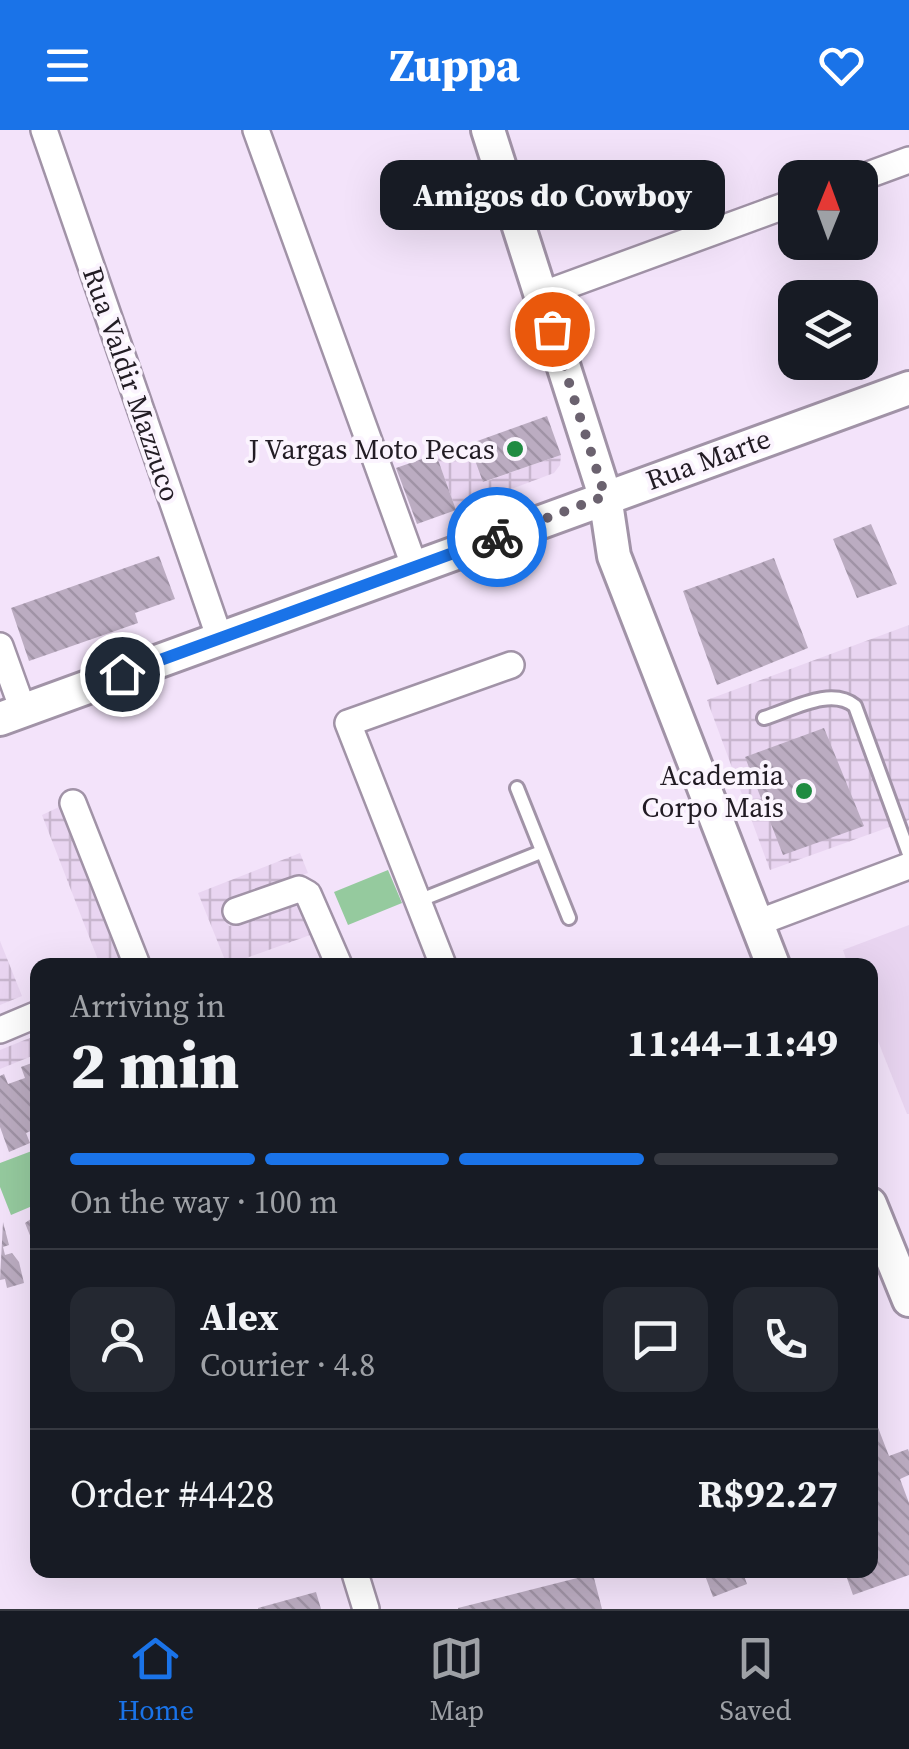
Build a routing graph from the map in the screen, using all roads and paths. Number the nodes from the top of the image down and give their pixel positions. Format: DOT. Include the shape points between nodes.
graph roads {
  1 [pos="44,130"];
  2 [pos="256,130"];
  3 [pos="488,130"];
  4 [pos="909,160"];
  5 [pos="878,171"];
  6 [pos="778,208"];
  7 [pos="541,295"];
  8 [pos="909,388"];
  9 [pos="605,496"];
  10 [pos="416,568"];
  11 [pos="220,639"];
  12 [pos="0,646"];
  13 [pos="511,665"];
  14 [pos="11,714"];
  15 [pos="764,718"];
  16 [pos="517,788"];
  17 [pos="72,804"];
  18 [pos="542,852"];
  19 [pos="909,854"];
  20 [pos="909,866"];
  21 [pos="418,901"];
  22 [pos="236,911"];
  23 [pos="569,918"];
  24 [pos="757,923"];
  25 [pos="134,958"];
  26 [pos="336,958"];
  27 [pos="440,958"];
  28 [pos="770,958"];
  29 [pos="30,1017"];
  30 [pos="0,1030"];
  31 [pos="30,1035"];
  32 [pos="0,1046"];
  33 [pos="878,1223"];
  34 [pos="909,1298"];
  35 [pos="356,1578"];
  36 [pos="366,1609"];
  1 -- 11 [label="street, Rua Valdir Mazzuco"];
  2 -- 10 [label="street"];
  3 -- 7 [label="street"];
  4 -- 5 [label="street"];
  6 -- 7 [label="street"];
  7 -- 9 [label="street"];
  8 -- 9 [label="street, Rua Marte"];
  9 -- 10 [label="street, Rua Marte"];
  9 -- 24 [label="street" via="614,556"];
  10 -- 11 [label="street, Rua Marte"];
  11 -- 14 [label="street, Rua Marte"];
  12 -- 14 [label="street"];
  13 -- 21 [label="street" via="348,723"];
  15 -- 19 [label="lane" via="830,697 856,706"];
  16 -- 18 [label="lane"];
  17 -- 25 [label="street"];
  18 -- 21 [label="lane"];
  18 -- 23 [label="lane"];
  20 -- 24 [label="street"];
  21 -- 27 [label="street"];
  22 -- 26 [label="street" via="299,889 308,894"];
  24 -- 28 [label="street"];
  29 -- 30 [label="street"];
  31 -- 32 [label="street"];
  33 -- 34 [label="street"];
  35 -- 36 [label="street"];
}
